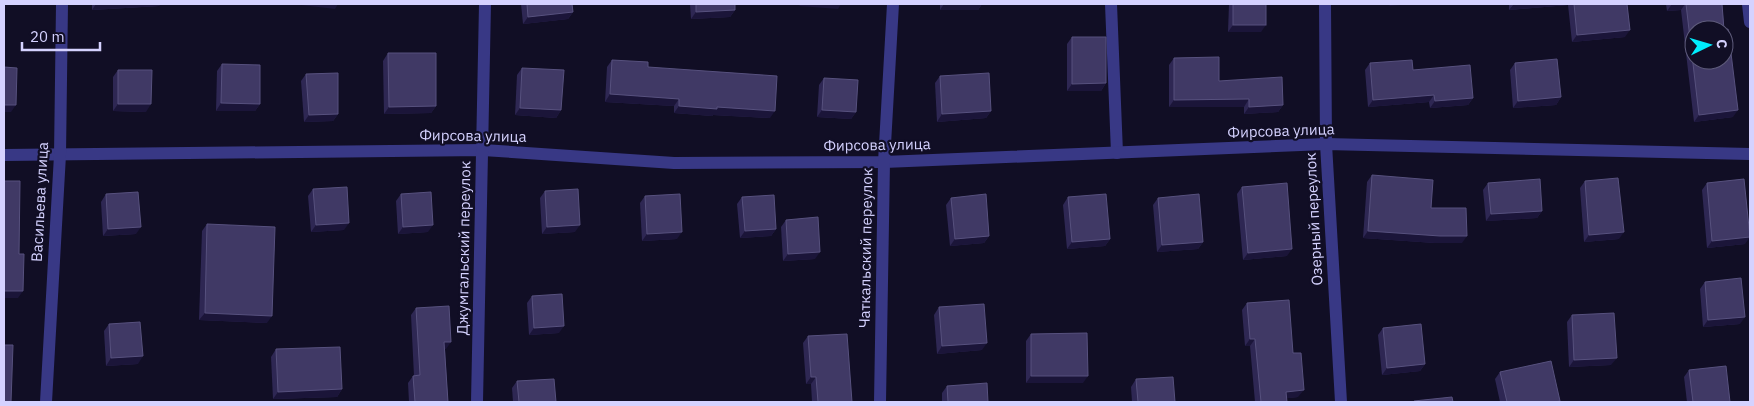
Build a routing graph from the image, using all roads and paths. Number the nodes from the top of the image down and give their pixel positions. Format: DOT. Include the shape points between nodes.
graph roads {
  1 [pos="62,4"];
  2 [pos="485,4"];
  3 [pos="892,4"];
  4 [pos="1111,4"];
  5 [pos="1325,4"];
  6 [pos="1748,4"];
  7 [pos="1750,22"];
  8 [pos="1326,144"];
  9 [pos="483,150"];
  10 [pos="1117,153"];
  11 [pos="1750,154"];
  12 [pos="4,155"];
  13 [pos="60,155"];
  14 [pos="884,162"];
  15 [pos="46,402"];
  16 [pos="477,402"];
  17 [pos="880,402"];
  18 [pos="1341,402"];
  1 -- 13 [label="street, Васильева улица"];
  2 -- 9 [label="street, Джумгальский переулок"];
  3 -- 14 [label="street, Чаткальский переулок"];
  4 -- 10 [label="street"];
  5 -- 8 [label="street, Озерный переулок"];
  6 -- 7 [label="street"];
  8 -- 10 [label="street, Фирсова улица"];
  8 -- 11 [label="street, Фирсова улица"];
  8 -- 18 [label="street, Озерный переулок"];
  9 -- 13 [label="street, Фирсова улица"];
  9 -- 14 [label="street, Фирсова улица" via="674,163"];
  9 -- 16 [label="street, Джумгальский переулок"];
  10 -- 14 [label="street, Фирсова улица"];
  12 -- 13 [label="street, Фирсова улица"];
  13 -- 15 [label="street, Васильева улица"];
  14 -- 17 [label="street, Чаткальский переулок"];
}
